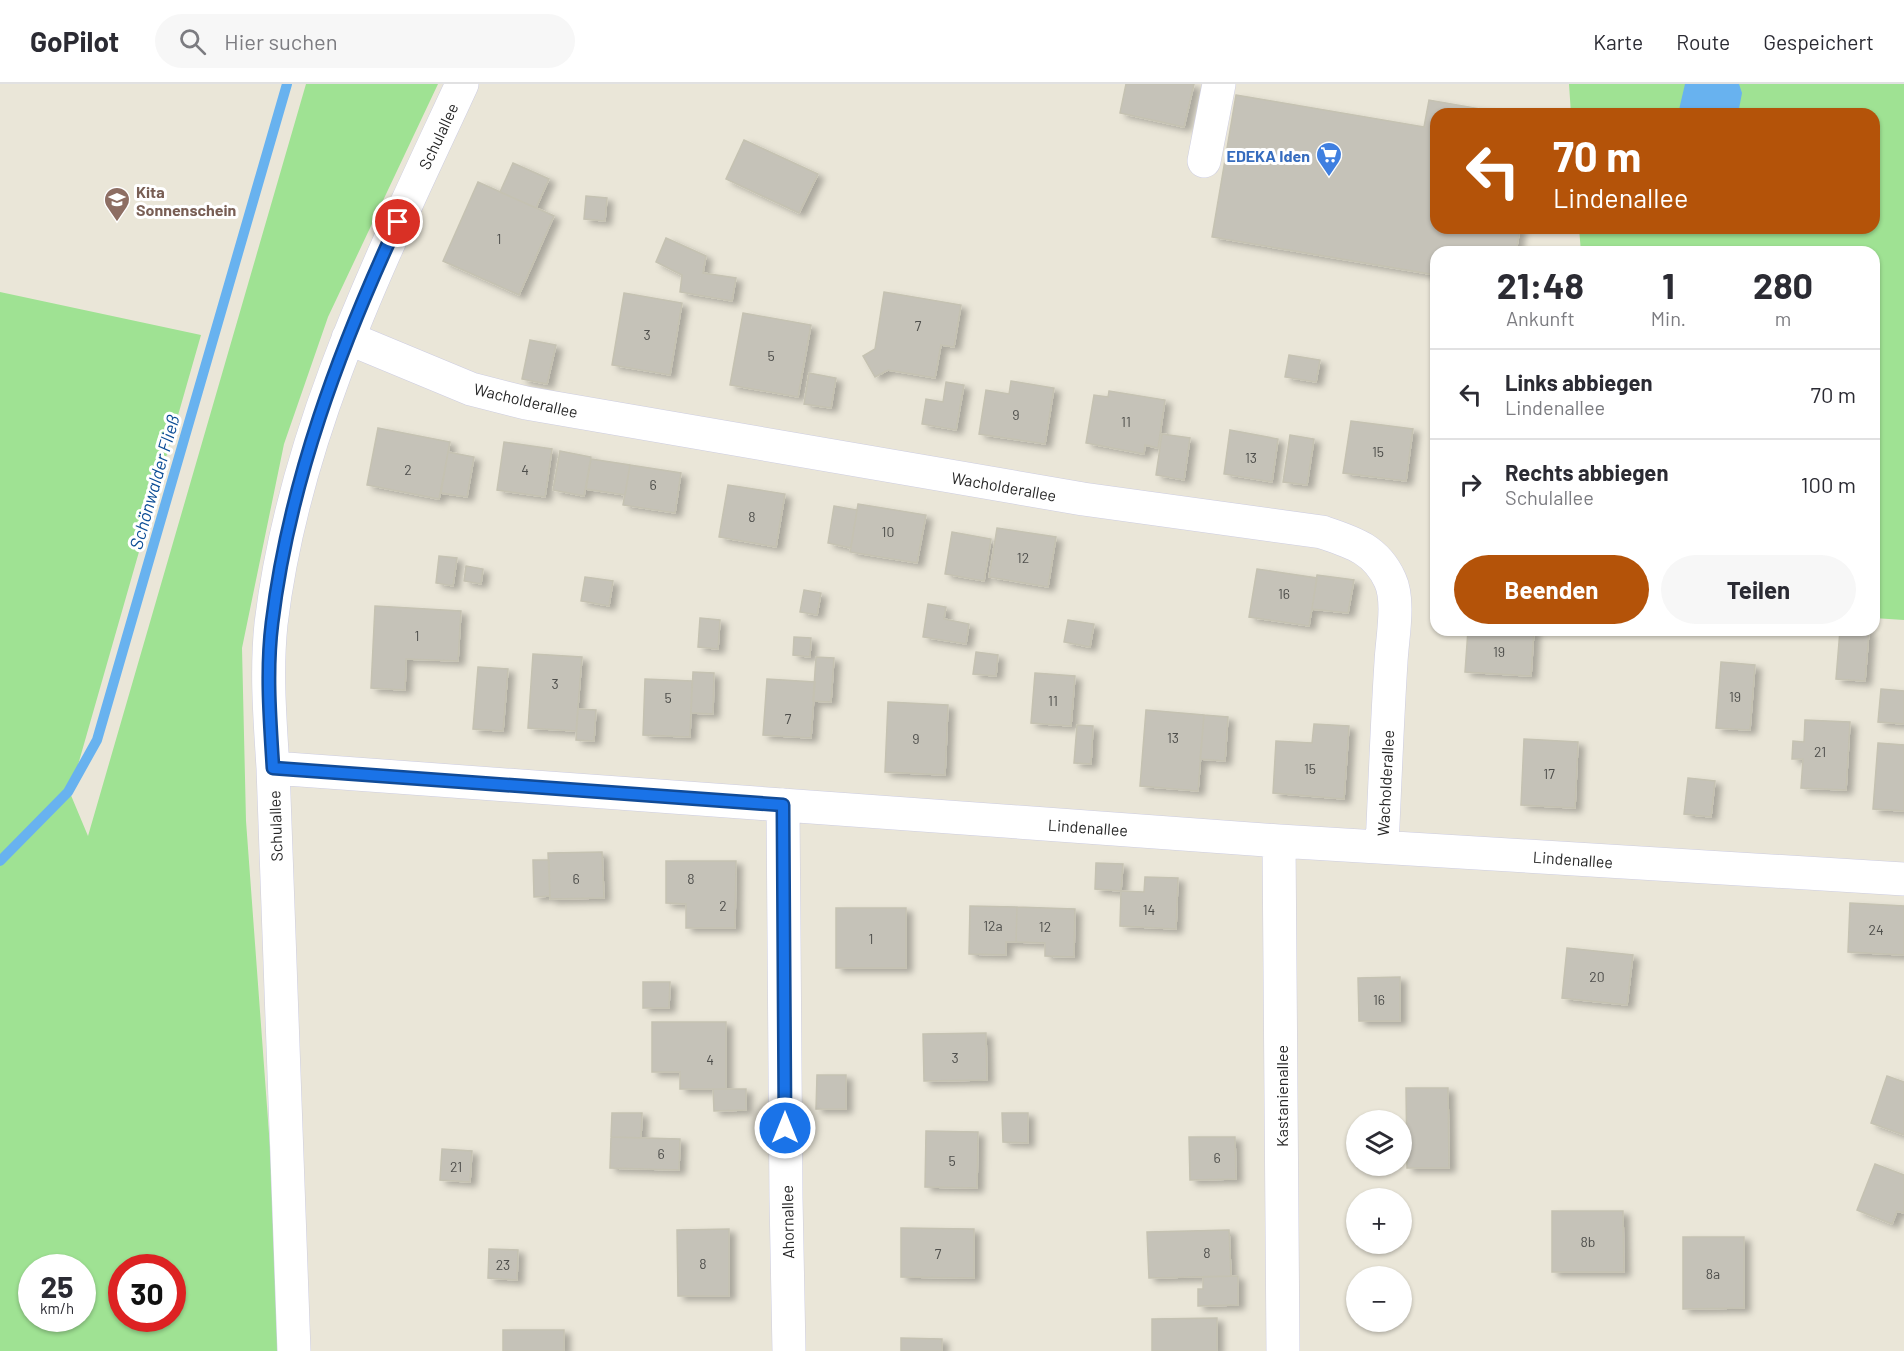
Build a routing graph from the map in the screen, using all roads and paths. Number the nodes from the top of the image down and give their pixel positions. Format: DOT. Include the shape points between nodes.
graph roads {
  1 [pos="462,84"];
  2 [pos="1219,84"];
  3 [pos="1204,160"];
  4 [pos="348,338"];
  5 [pos="273,768"];
  6 [pos="783,805"];
  7 [pos="1279,841"];
  8 [pos="1382,846"];
  9 [pos="1904,879"];
  10 [pos="294,1351"];
  11 [pos="789,1351"];
  12 [pos="1283,1351"];
  1 -- 4 [label="street, Schulallee"];
  2 -- 3 [label="street"];
  4 -- 5 [label="street, Schulallee" via="293,505 281,564 271,625 268,696"];
  4 -- 8 [label="street, Wacholderallee" via="471,389 526,403 1083,499 1322,532 1355,543 1375,556 1391,582 1395,611"];
  5 -- 6 [label="street, Lindenallee"];
  5 -- 10 [label="street, Schulallee"];
  6 -- 7 [label="street, Lindenallee"];
  6 -- 11 [label="street, Ahornallee"];
  7 -- 8 [label="street, Lindenallee"];
  7 -- 12 [label="street, Kastanienallee"];
  8 -- 9 [label="street, Lindenallee"];
}
